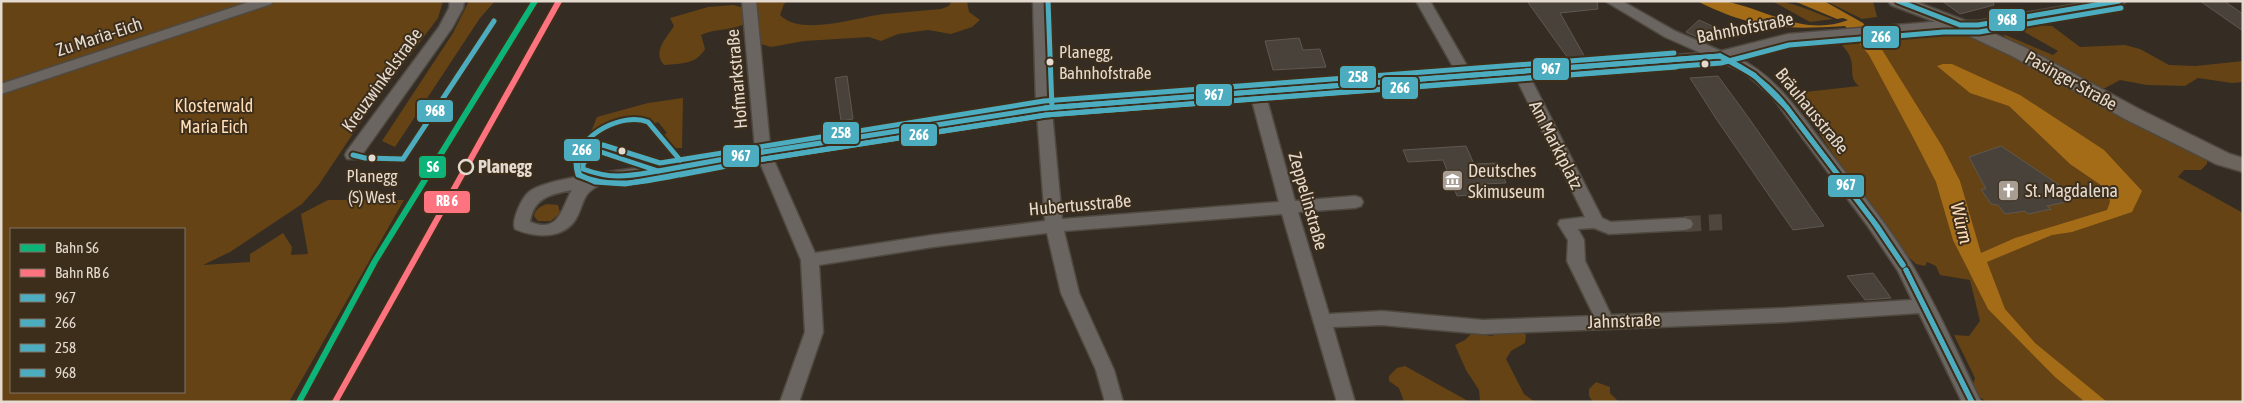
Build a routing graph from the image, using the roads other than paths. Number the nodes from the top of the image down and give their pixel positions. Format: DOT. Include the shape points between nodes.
graph roads {
  1 [pos="266,1"];
  2 [pos="749,1"];
  3 [pos="1040,1"];
  4 [pos="1423,1"];
  5 [pos="1612,1"];
  6 [pos="2120,1"];
  7 [pos="457,4"];
  8 [pos="1904,4"];
  9 [pos="1960,25"];
  10 [pos="1915,28"];
  11 [pos="1670,34"];
  12 [pos="1720,56"];
  13 [pos="1675,60"];
  14 [pos="1520,69"];
  15 [pos="1466,76"];
  16 [pos="1,89"];
  17 [pos="1257,91"];
  18 [pos="1045,108"];
  19 [pos="763,152"];
  20 [pos="353,155"];
  21 [pos="2243,165"];
  22 [pos="597,180"];
  23 [pos="1355,202"];
  24 [pos="1288,207"];
  25 [pos="1596,222"];
  26 [pos="1685,224"];
  27 [pos="1054,226"];
  28 [pos="810,260"];
  29 [pos="1926,307"];
  30 [pos="1322,321"];
  31 [pos="1606,322"];
  32 [pos="788,402"];
  33 [pos="1114,402"];
  34 [pos="1346,402"];
  35 [pos="1972,402"];
  1 -- 16 [label="street, Zu Maria-Eich"];
  2 -- 19 [label="street, Hofmarkstraße"];
  3 -- 18 [label="street"];
  4 -- 15 [label="street"];
  5 -- 11 [label="street, Bräuhausstraße"];
  6 -- 9 [label="street, Bahnhofstraße" via="1978,25"];
  7 -- 20 [label="street, Kreuzwinkelstraße" via="445,28"];
  8 -- 9 [label="main road, Pasinger Straße"];
  8 -- 10 [label="street" via="1916,14"];
  9 -- 10 [label="street, Bahnhofstraße"];
  9 -- 21 [label="main road, Pasinger Straße" via="2019,52 2202,149"];
  10 -- 12 [label="street, Bahnhofstraße" via="1788,38"];
  11 -- 12 [label="street, Bräuhausstraße"];
  11 -- 13 [label="street, Bahnhofstraße" via="1676,41"];
  12 -- 13 [label="street, Bahnhofstraße"];
  12 -- 29 [label="street, Bräuhausstraße" via="1750,70 1778,95 1906,268"];
  13 -- 14 [label="street, Bahnhofstraße"];
  14 -- 15 [label="street, Bahnhofstraße"];
  14 -- 25 [label="street, Am Marktplatz"];
  15 -- 17 [label="street, Bahnhofstraße"];
  17 -- 18 [label="street, Bahnhofstraße"];
  17 -- 24 [label="street, Zeppelinstraße"];
  18 -- 19 [label="street, Bahnhofstraße"];
  18 -- 27 [label="street"];
  19 -- 22 [label="street, Bahnhofstraße"];
  19 -- 28 [label="street, Hofmarkstraße"];
  22 -- 22 [label="street, Bahnhofstraße" via="576,196 569,218 558,226 545,231 529,230 521,225 534,196 549,189"];
  23 -- 24 [label="street, Hubertusstraße"];
  24 -- 27 [label="street, Hubertusstraße"];
  24 -- 30 [label="street, Zeppelinstraße"];
  25 -- 26 [label="street" via="1609,228"];
  25 -- 31 [label="street" via="1566,224 1576,240 1576,261"];
  27 -- 28 [label="street, Hubertusstraße"];
  27 -- 33 [label="street" via="1070,293 1105,370"];
  28 -- 32 [label="street" via="814,332"];
  29 -- 31 [label="street, Jahnstraße"];
  29 -- 35 [label="street, Bräuhausstraße"];
  30 -- 31 [label="street, Jahnstraße" via="1382,318 1483,327"];
  30 -- 34 [label="street, Zeppelinstraße"];
}
